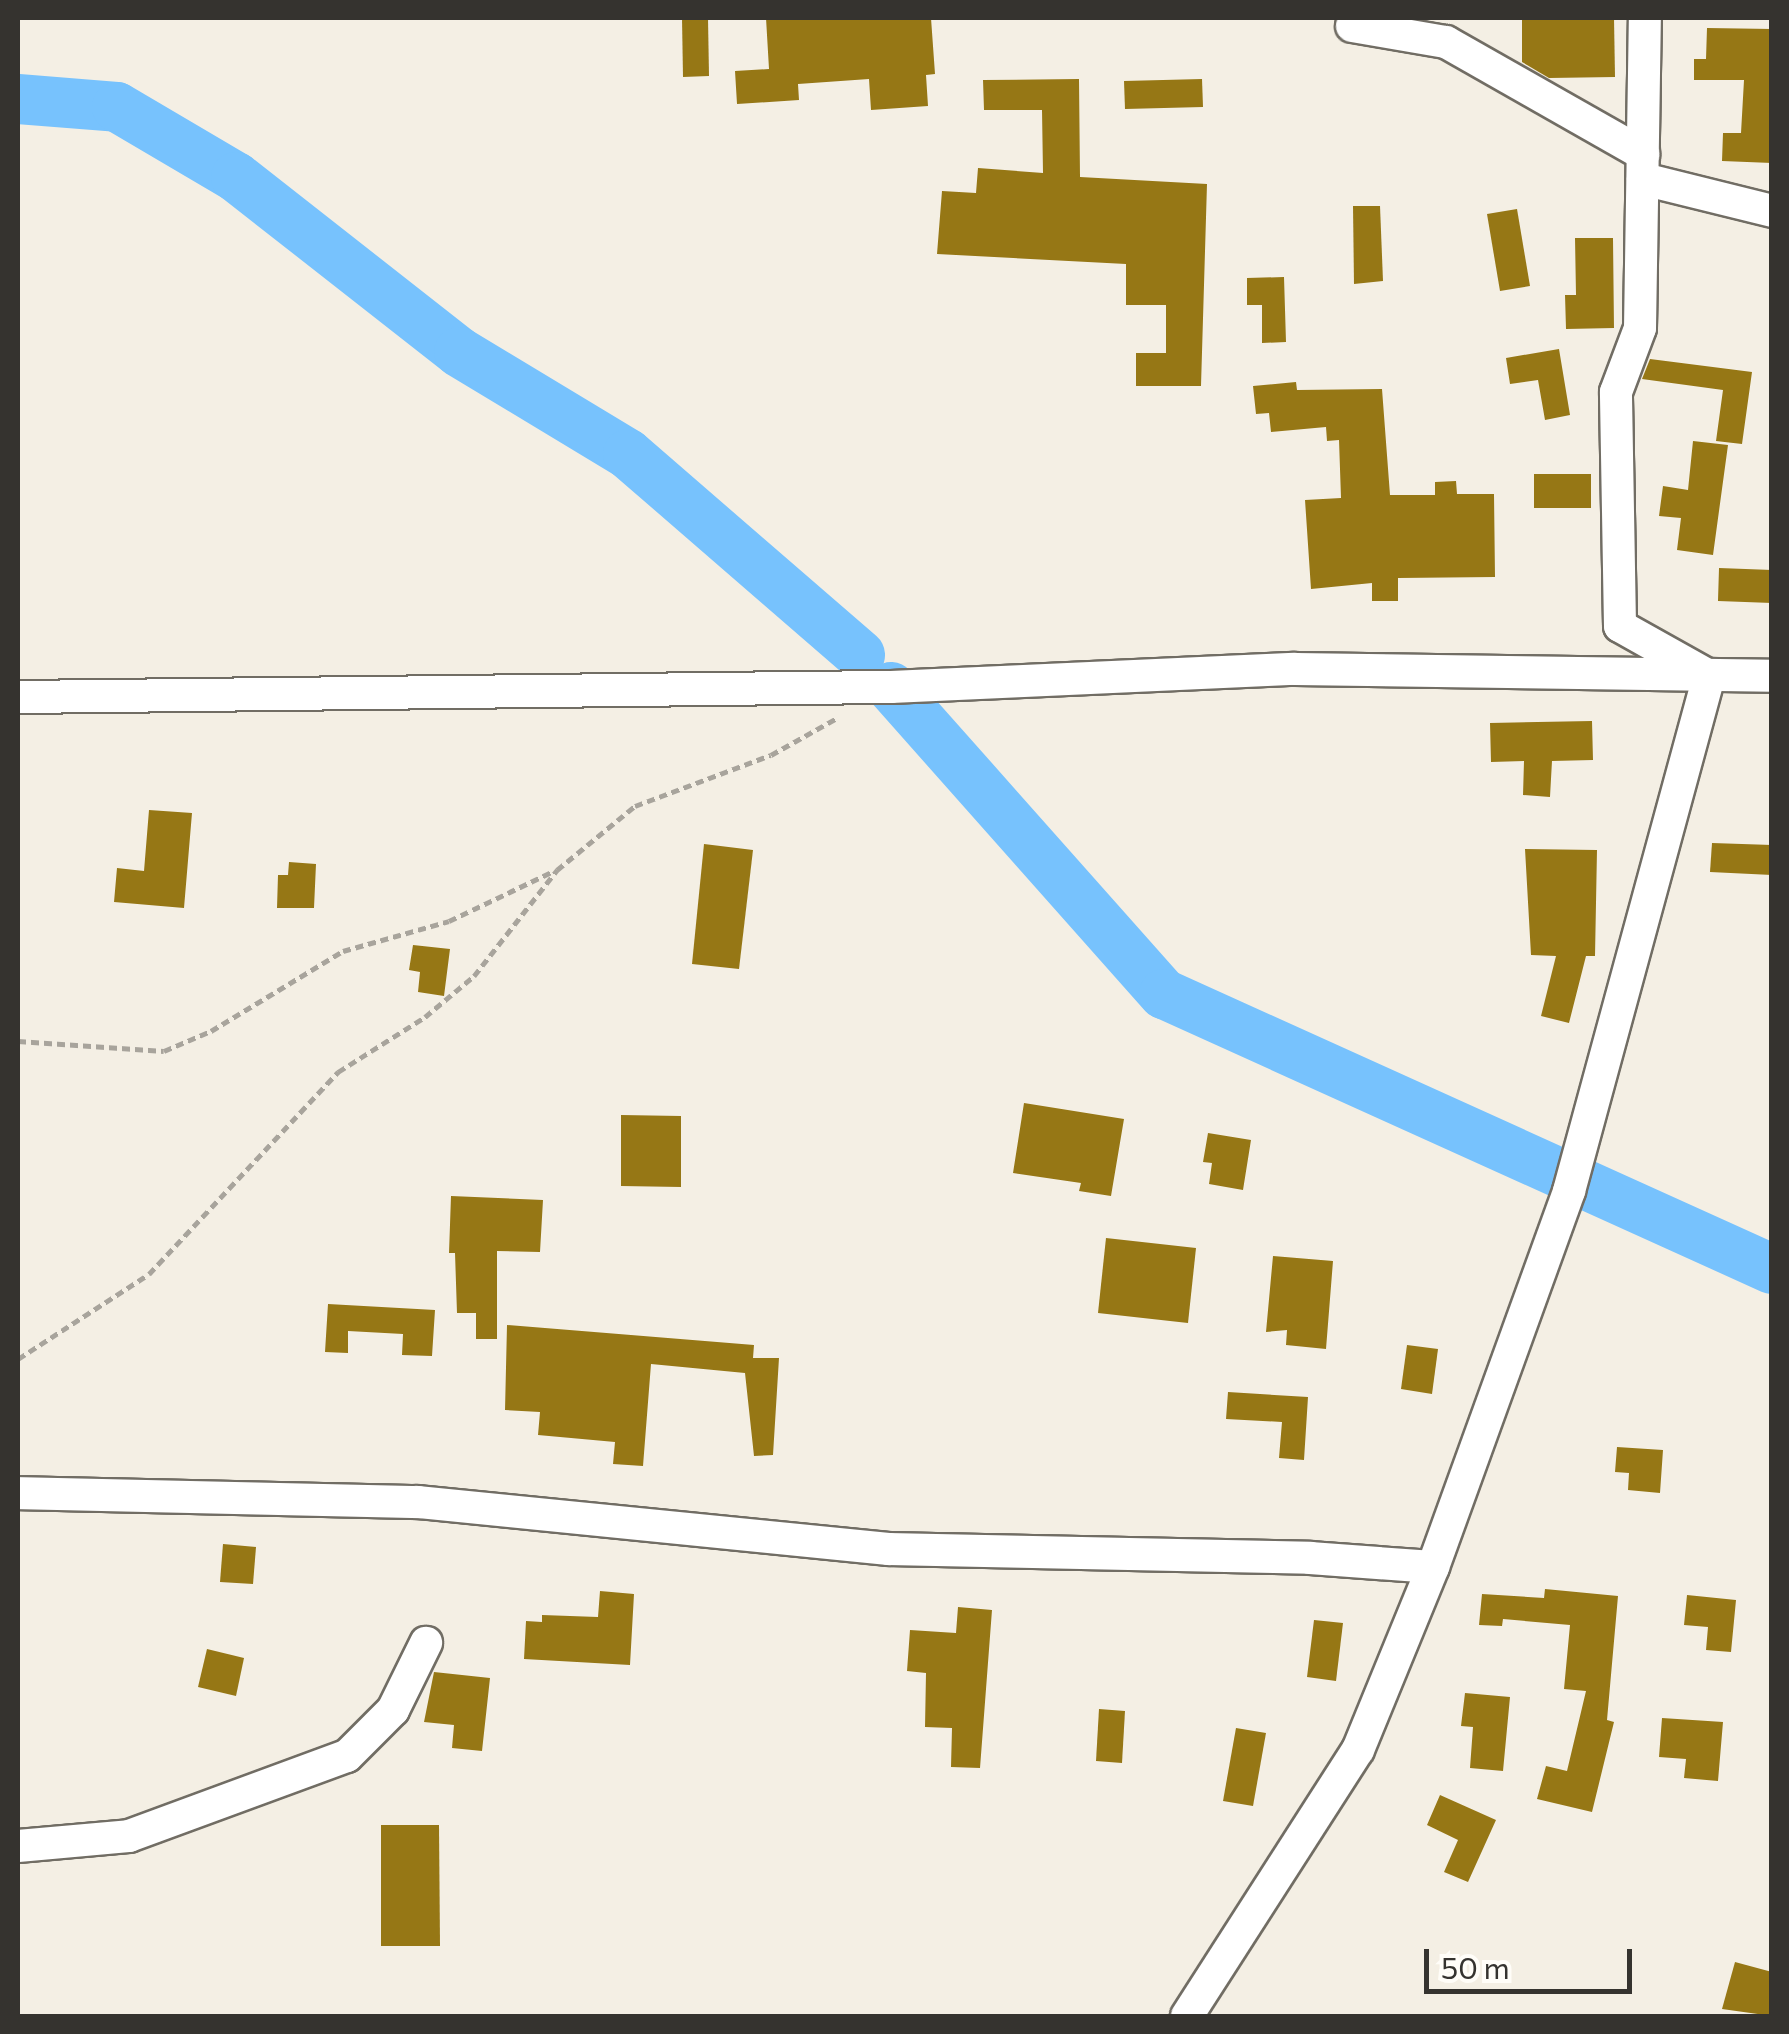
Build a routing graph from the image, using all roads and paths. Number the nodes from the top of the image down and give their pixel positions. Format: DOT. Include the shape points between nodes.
graph roads {
  1 [pos="1645,18"];
  2 [pos="1352,26"];
  3 [pos="1643,166"];
  4 [pos="1772,212"];
  5 [pos="1708,676"];
  6 [pos="1772,676"];
  7 [pos="18,696"];
  8 [pos="841,716"];
  9 [pos="557,870"];
  10 [pos="18,1041"];
  11 [pos="18,1359"];
  12 [pos="18,1493"];
  13 [pos="1433,1567"];
  14 [pos="426,1643"];
  15 [pos="18,1846"];
  16 [pos="1187,2016"];
  1 -- 3 [label="street"];
  2 -- 3 [label="street" via="1446,42"];
  3 -- 4 [label="street"];
  3 -- 5 [label="street" via="1640,328 1616,392 1620,626"];
  5 -- 6 [label="street"];
  5 -- 7 [label="street" via="1295,669 891,687"];
  5 -- 13 [label="street" via="1569,1191"];
  8 -- 9 [label="path" via="771,756 635,806"];
  9 -- 10 [label="path" via="448,920 344,951 212,1032 164,1051"];
  9 -- 11 [label="path" via="474,976 425,1017 338,1072 149,1274"];
  12 -- 13 [label="street" via="418,1502 888,1549"];
  13 -- 16 [label="street" via="1358,1750"];
  14 -- 15 [label="street" via="394,1710 347,1756 128,1836"];
}
